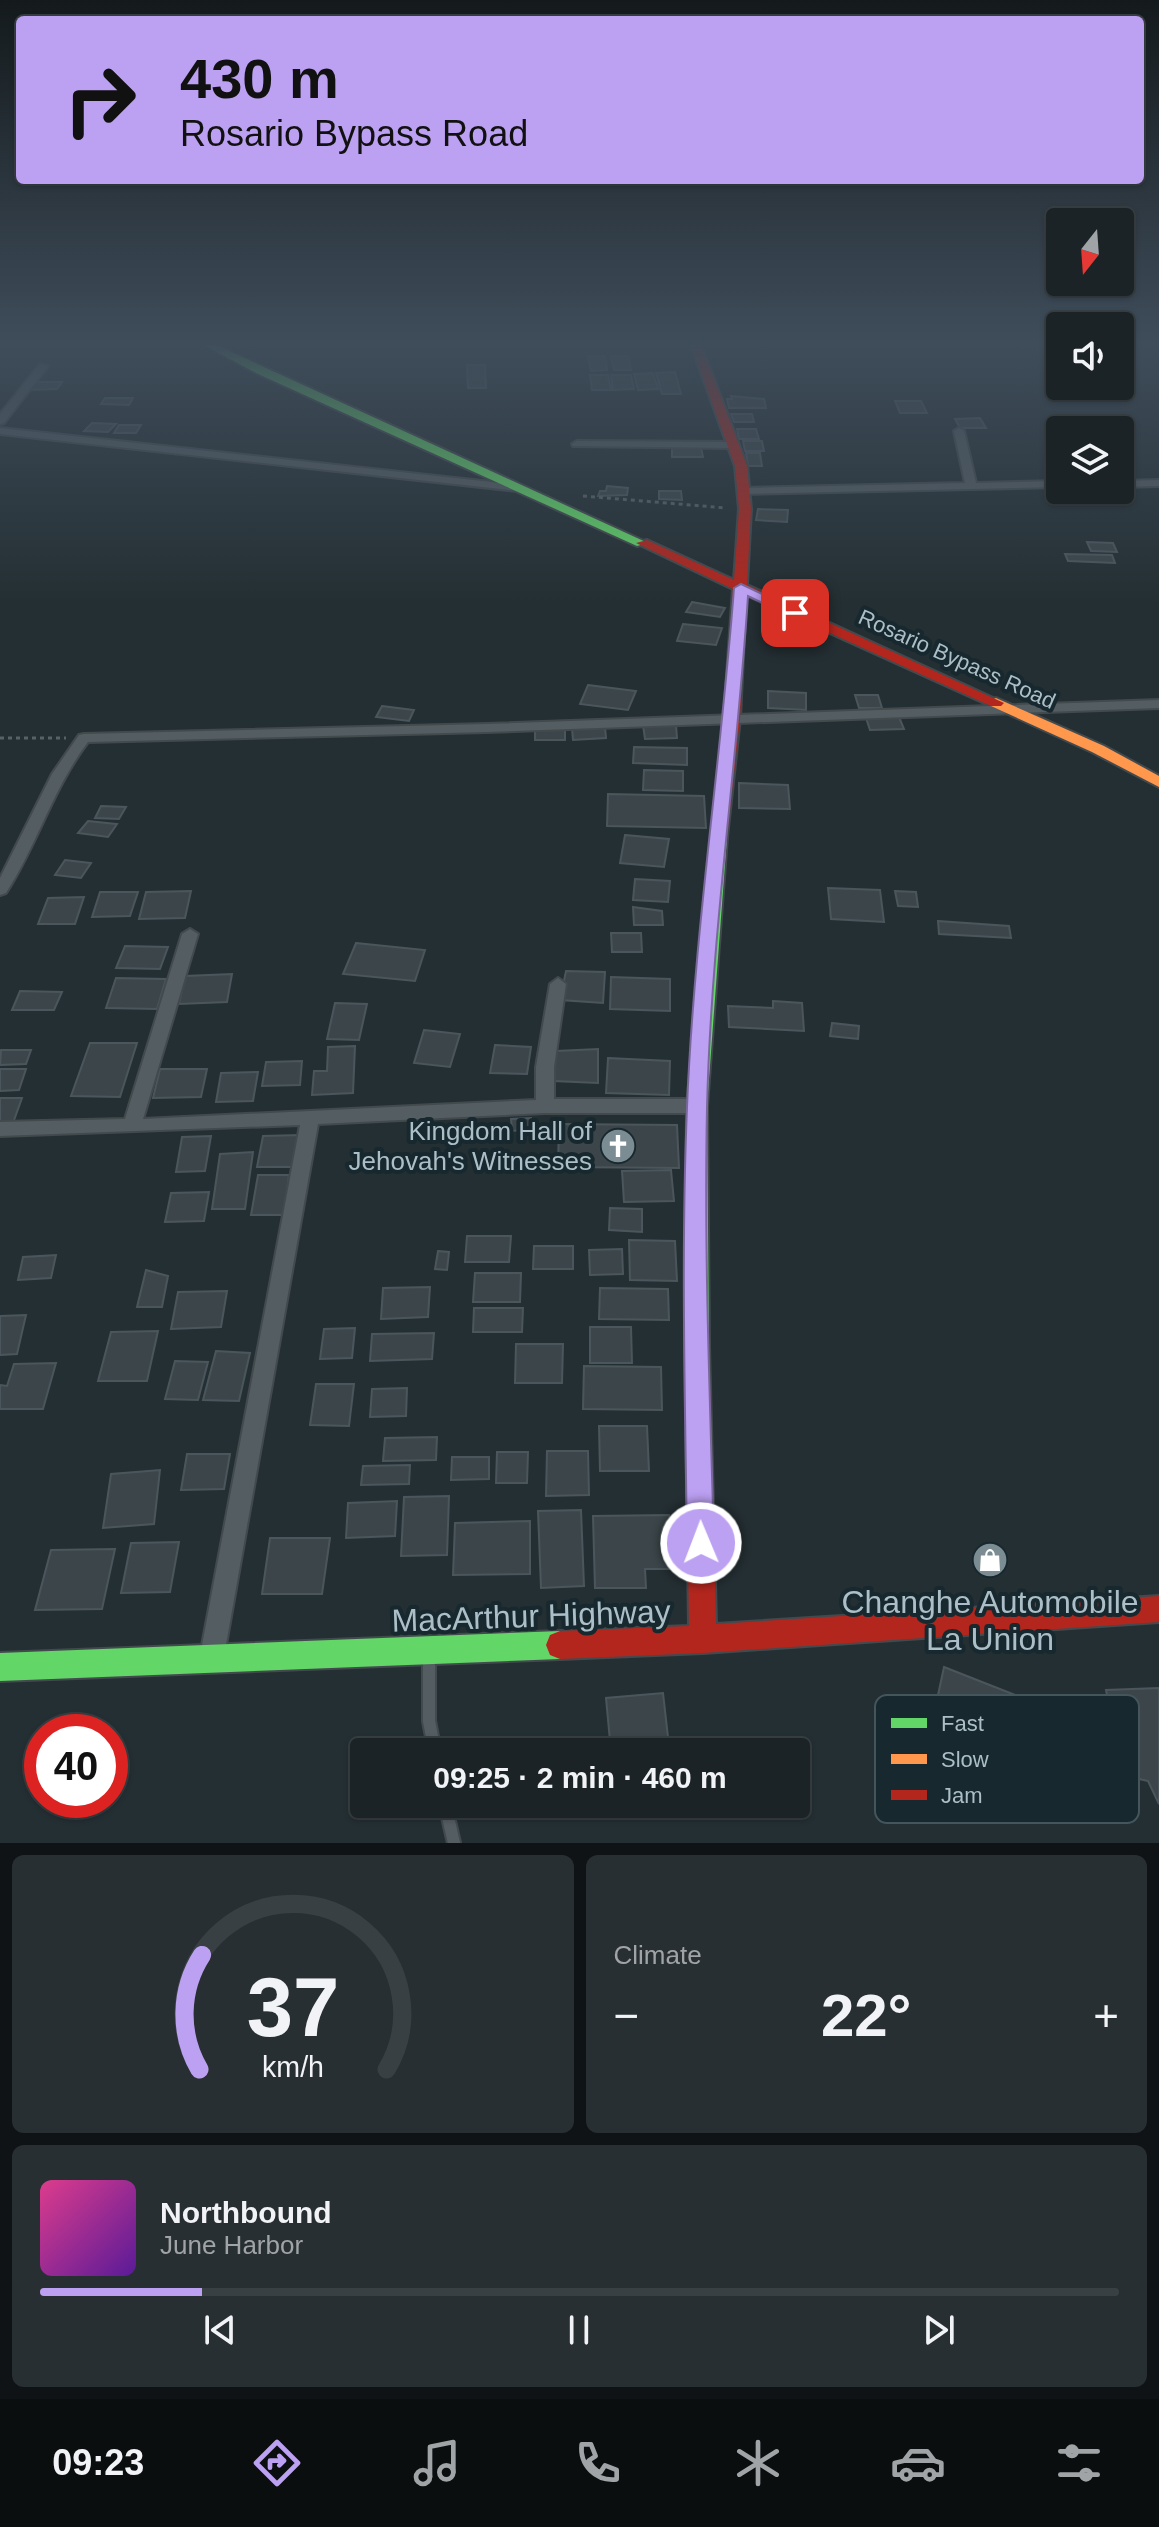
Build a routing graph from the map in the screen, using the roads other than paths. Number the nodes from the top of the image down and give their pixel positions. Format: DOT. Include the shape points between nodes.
graph roads {
  1 [pos="0,431"];
  2 [pos="392,431"];
  3 [pos="414,431"];
  4 [pos="728,431"];
  5 [pos="959,431"];
  6 [pos="577,444"];
  7 [pos="733,445"];
  8 [pos="1159,483"];
  9 [pos="1046,484"];
  10 [pos="1134,484"];
  11 [pos="971,485"];
  12 [pos="518,488"];
  13 [pos="744,500"];
  14 [pos="741,584"];
  15 [pos="1159,704"];
  16 [pos="1034,709"];
  17 [pos="1011,710"];
  18 [pos="732,718"];
  19 [pos="1159,770"];
  20 [pos="1159,782"];
  21 [pos="0,890"];
  22 [pos="190,934"];
  23 [pos="558,984"];
  24 [pos="545,1106"];
  25 [pos="697,1106"];
  26 [pos="310,1118"];
  27 [pos="132,1126"];
  28 [pos="0,1129"];
  29 [pos="1159,1609"];
  30 [pos="703,1639"];
  31 [pos="428,1650"];
  32 [pos="212,1658"];
  33 [pos="0,1667"];
  34 [pos="432,1738"];
  35 [pos="448,1818"];
  36 [pos="454,1843"];
  1 -- 12 [label="street"];
  2 -- 12 [label="main road, Rosario Bypass Road"];
  3 -- 14 [label="main road, Rosario Bypass Road"];
  4 -- 7 [label="main road"];
  5 -- 11 [label="street"];
  6 -- 7 [label="street"];
  7 -- 13 [label="main road"];
  8 -- 10 [label="street"];
  9 -- 11 [label="street"];
  11 -- 13 [label="street"];
  12 -- 14 [label="main road, Rosario Bypass Road"];
  13 -- 14 [label="main road"];
  14 -- 16 [label="main road, Rosario Bypass Road"];
  14 -- 17 [label="main road, Rosario Bypass Road"];
  14 -- 18 [label="main road"];
  15 -- 16 [label="street"];
  16 -- 17 [label="street"];
  16 -- 19 [label="main road, Rosario Bypass Road"];
  17 -- 18 [label="street"];
  17 -- 20 [label="main road, Rosario Bypass Road"];
  18 -- 21 [label="street" via="390,733 84,738 52,783 19,864"];
  18 -- 25 [label="main road"];
  22 -- 27 [label="street"];
  23 -- 24 [label="street" via="545,1067"];
  24 -- 25 [label="street"];
  24 -- 26 [label="street"];
  25 -- 30 [label="main road"];
  26 -- 27 [label="street"];
  26 -- 32 [label="street"];
  27 -- 28 [label="street"];
  29 -- 30 [label="main road, MacArthur Highway"];
  30 -- 31 [label="main road, MacArthur Highway"];
  31 -- 32 [label="main road, MacArthur Highway"];
  31 -- 34 [label="lane"];
  32 -- 33 [label="main road, MacArthur Highway"];
  35 -- 36 [label="lane"];
}
